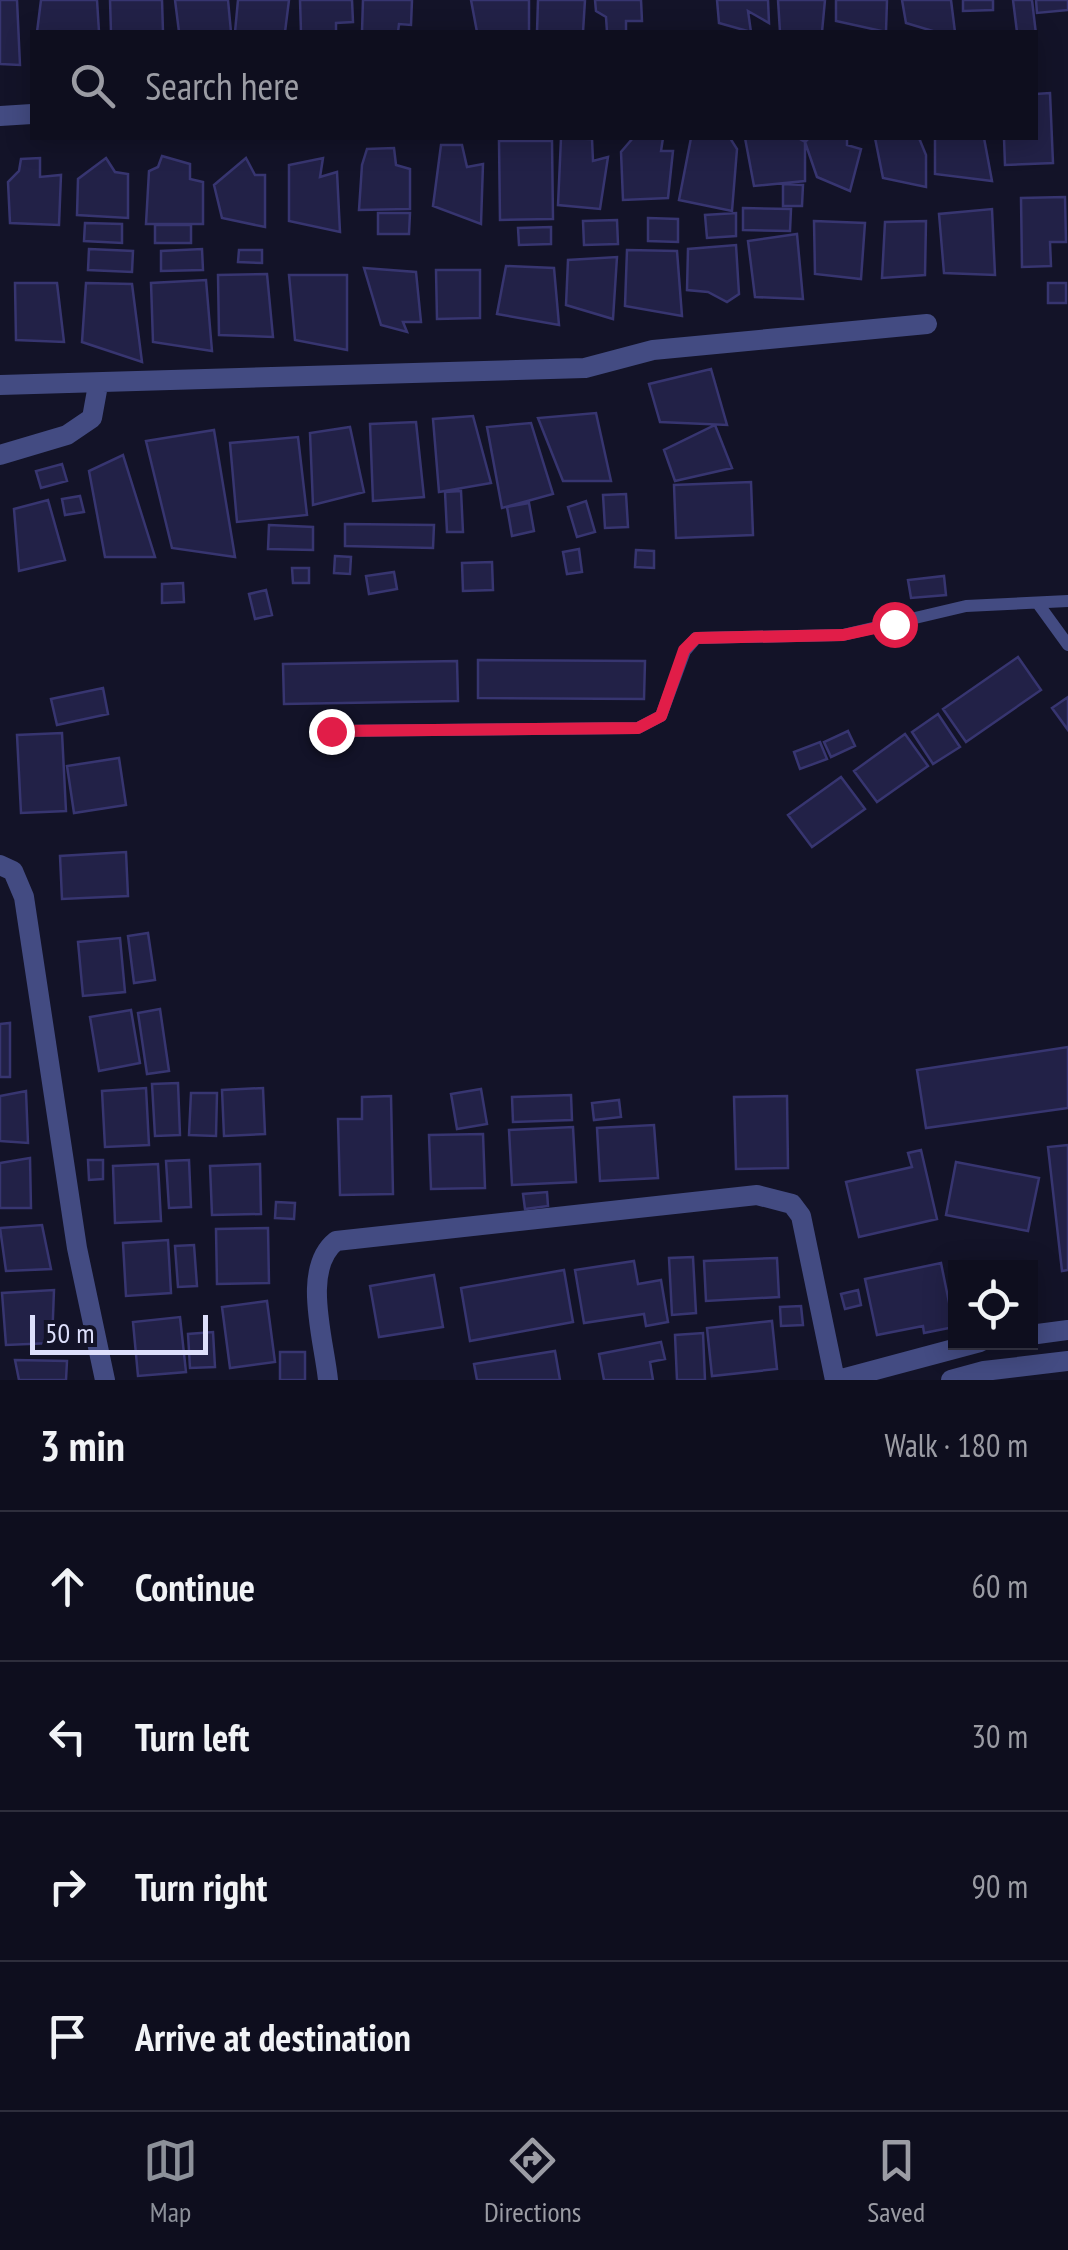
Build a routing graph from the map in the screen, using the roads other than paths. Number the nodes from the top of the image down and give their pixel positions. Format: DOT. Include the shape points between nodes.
graph roads {
  1 [pos="30,114"];
  2 [pos="0,116"];
  3 [pos="927,324"];
  4 [pos="0,385"];
  5 [pos="98,385"];
  6 [pos="0,455"];
  7 [pos="1068,601"];
  8 [pos="1039,605"];
  9 [pos="1068,645"];
  10 [pos="331,731"];
  11 [pos="0,865"];
  12 [pos="1068,1330"];
  13 [pos="1038,1334"];
  14 [pos="950,1350"];
  15 [pos="1068,1361"];
  16 [pos="104,1380"];
  17 [pos="328,1380"];
  18 [pos="836,1380"];
  19 [pos="950,1380"];
  1 -- 2 [label="street"];
  3 -- 5 [label="street" via="653,350 584,368"];
  4 -- 5 [label="street"];
  5 -- 6 [label="street" via="92,418 67,435"];
  7 -- 8 [label="lane"];
  8 -- 9 [label="lane"];
  8 -- 10 [label="lane" via="966,606 843,635 696,638 684,650 661,716 638,728"];
  11 -- 16 [label="street" via="13,872 24,898 77,1248"];
  12 -- 13 [label="street"];
  14 -- 18 [label="street"];
  15 -- 19 [label="street"];
  17 -- 18 [label="street" via="316,1270 322,1252 336,1241 757,1195 792,1204 802,1216"];
}
